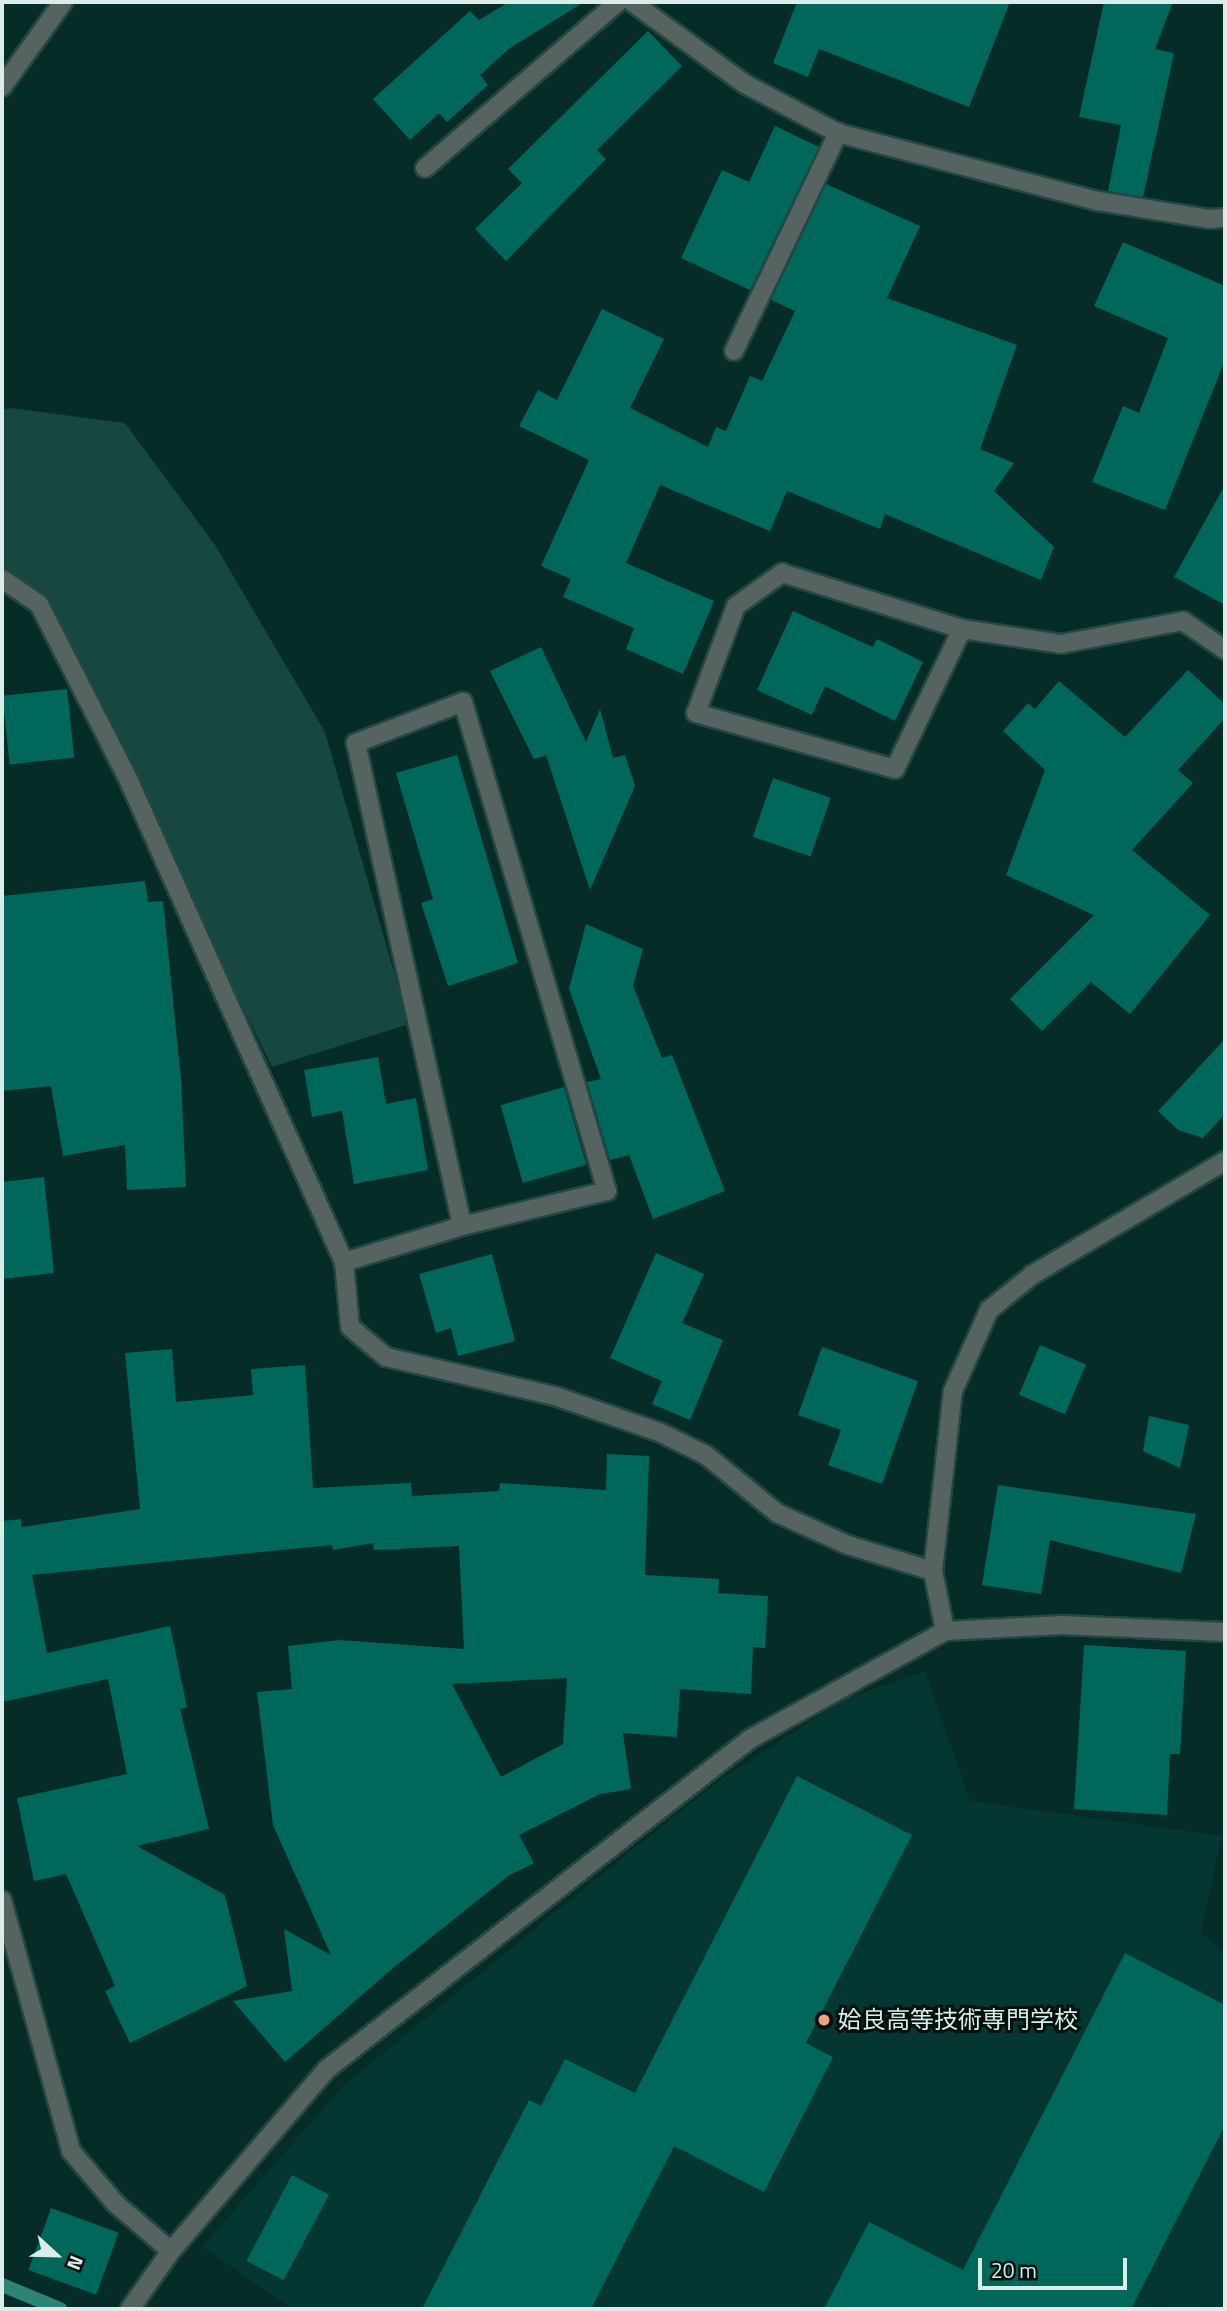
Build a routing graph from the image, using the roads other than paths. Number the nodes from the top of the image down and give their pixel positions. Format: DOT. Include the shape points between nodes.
graph roads {
  1 [pos="63,2"];
  2 [pos="618,2"];
  3 [pos="632,2"];
  4 [pos="2,87"];
  5 [pos="838,133"];
  6 [pos="425,168"];
  7 [pos="1225,218"];
  8 [pos="734,351"];
  9 [pos="2,579"];
  10 [pos="962,629"];
  11 [pos="1225,650"];
  12 [pos="1225,1161"];
  13 [pos="462,1226"];
  14 [pos="344,1262"];
  15 [pos="933,1570"];
  16 [pos="945,1630"];
  17 [pos="1225,1632"];
  18 [pos="2,1900"];
  19 [pos="171,2251"];
  20 [pos="130,2309"];
  1 -- 4 [label="street"];
  2 -- 6 [label="street"];
  3 -- 5 [label="street" via="745,84"];
  5 -- 7 [label="street" via="1098,201"];
  5 -- 8 [label="street"];
  9 -- 14 [label="street" via="39,604 129,781"];
  10 -- 10 [label="street" via="782,573 736,606 696,713 895,769"];
  10 -- 11 [label="street" via="1061,645 1183,621"];
  12 -- 15 [label="street" via="1032,1275 989,1310 953,1391"];
  13 -- 13 [label="street" via="607,1191 463,702 356,743"];
  13 -- 14 [label="street"];
  14 -- 15 [label="street" via="350,1327 386,1357 555,1396 659,1432 706,1455 777,1513 848,1545"];
  15 -- 16 [label="street"];
  16 -- 17 [label="street" via="1062,1625"];
  16 -- 19 [label="street" via="750,1739 327,2069"];
  18 -- 19 [label="street" via="71,2151 116,2204"];
  19 -- 20 [label="street"];
}
